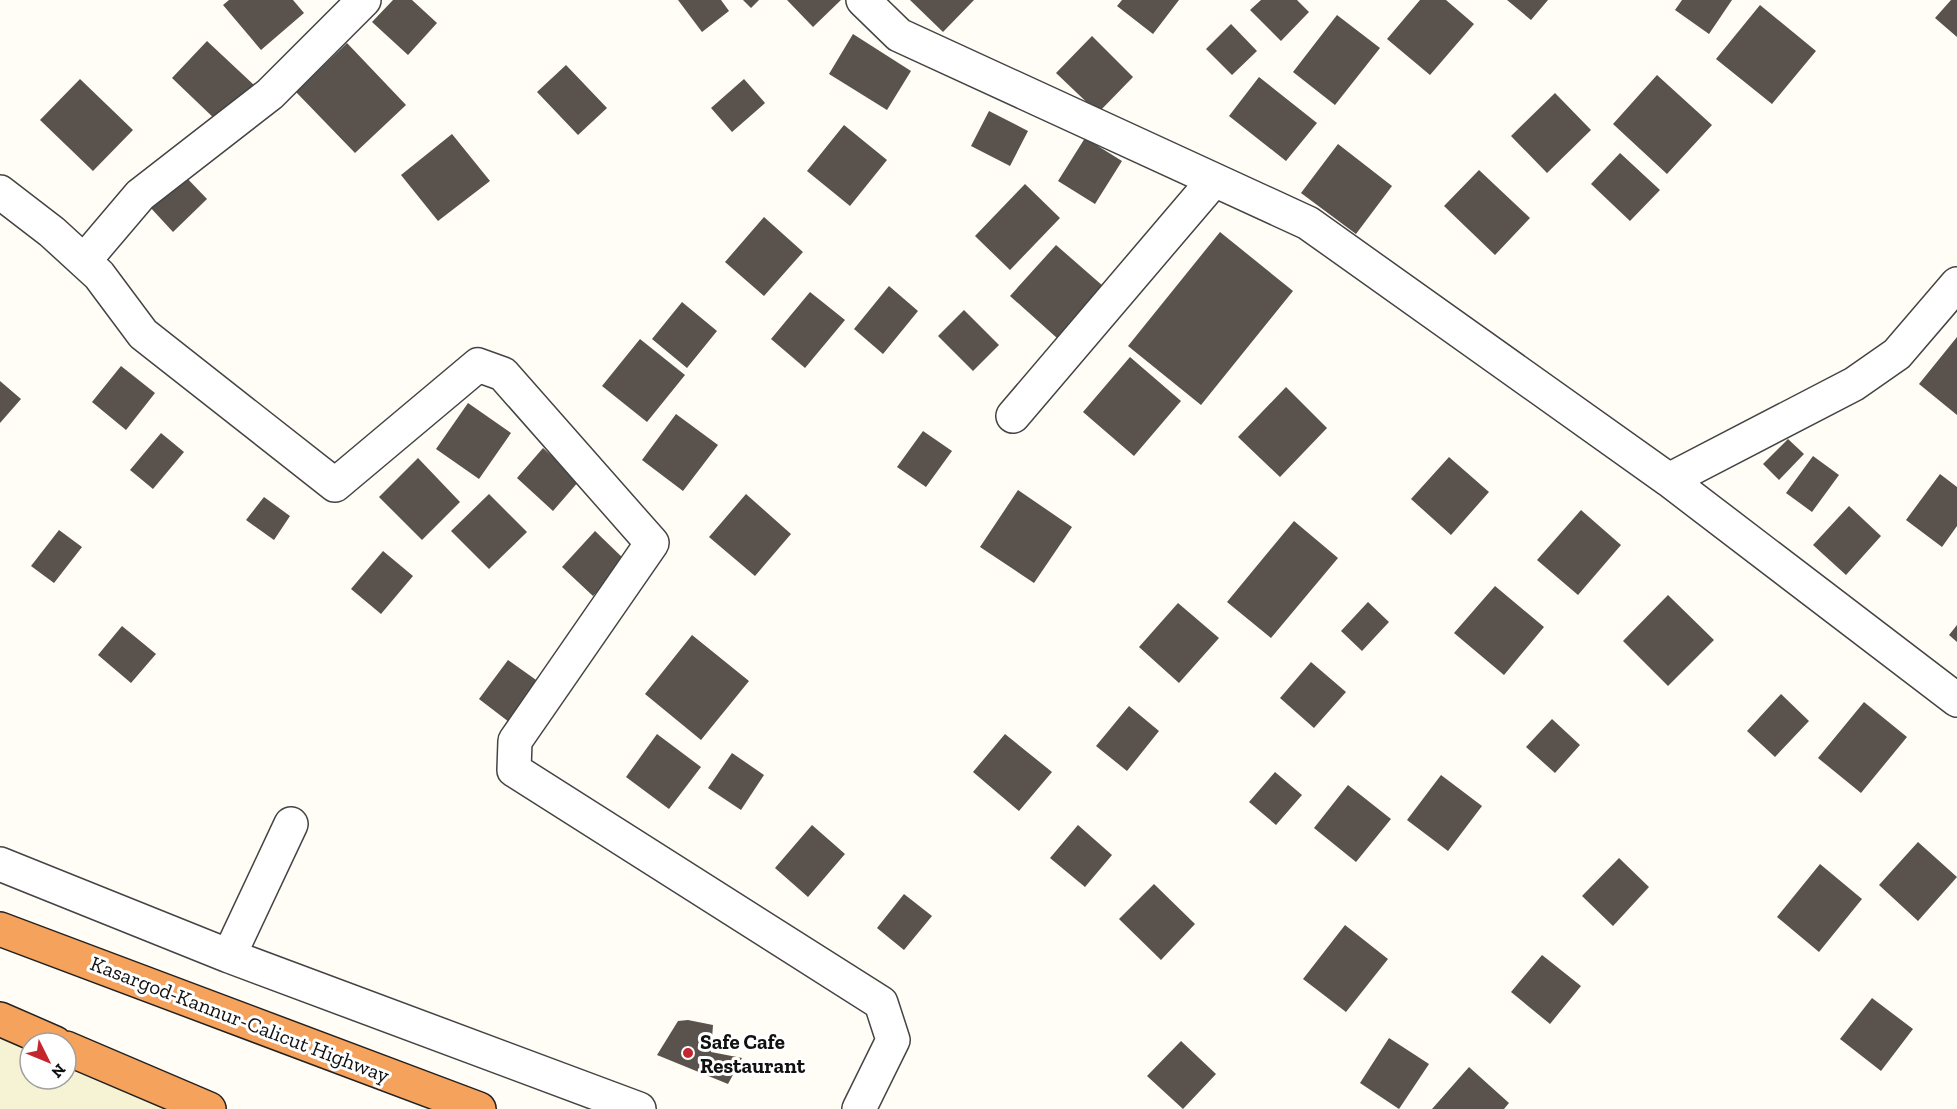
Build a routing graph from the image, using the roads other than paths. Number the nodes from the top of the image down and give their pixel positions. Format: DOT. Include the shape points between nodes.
graph roads {
  1 [pos="364,0"];
  2 [pos="863,0"];
  3 [pos="1214,180"];
  4 [pos="0,192"];
  5 [pos="84,261"];
  6 [pos="1957,284"];
  7 [pos="1013,416"];
  8 [pos="1669,480"];
  9 [pos="1957,700"];
  10 [pos="291,824"];
  11 [pos="0,864"];
  12 [pos="0,929"];
  13 [pos="229,956"];
  14 [pos="0,1019"];
  15 [pos="28,1031"];
  16 [pos="78,1053"];
  17 [pos="209,1109"];
  18 [pos="479,1109"];
  19 [pos="639,1109"];
  20 [pos="859,1109"];
  1 -- 5 [label="street" via="270,94 140,195"];
  2 -- 3 [label="street" via="899,35"];
  3 -- 7 [label="street"];
  3 -- 8 [label="street" via="1308,223"];
  4 -- 5 [label="street"];
  5 -- 20 [label="street" via="143,334 335,485 478,365 503,374 652,543 515,741 514,770 881,1003 893,1040"];
  6 -- 8 [label="street" via="1897,354 1854,384"];
  8 -- 9 [label="street"];
  10 -- 13 [label="street"];
  11 -- 13 [label="street"];
  12 -- 18 [label="highway, Kasargod-Kannur-Calicut Highway"];
  13 -- 19 [label="street"];
  14 -- 15 [label="highway"];
  16 -- 17 [label="highway"];
}
